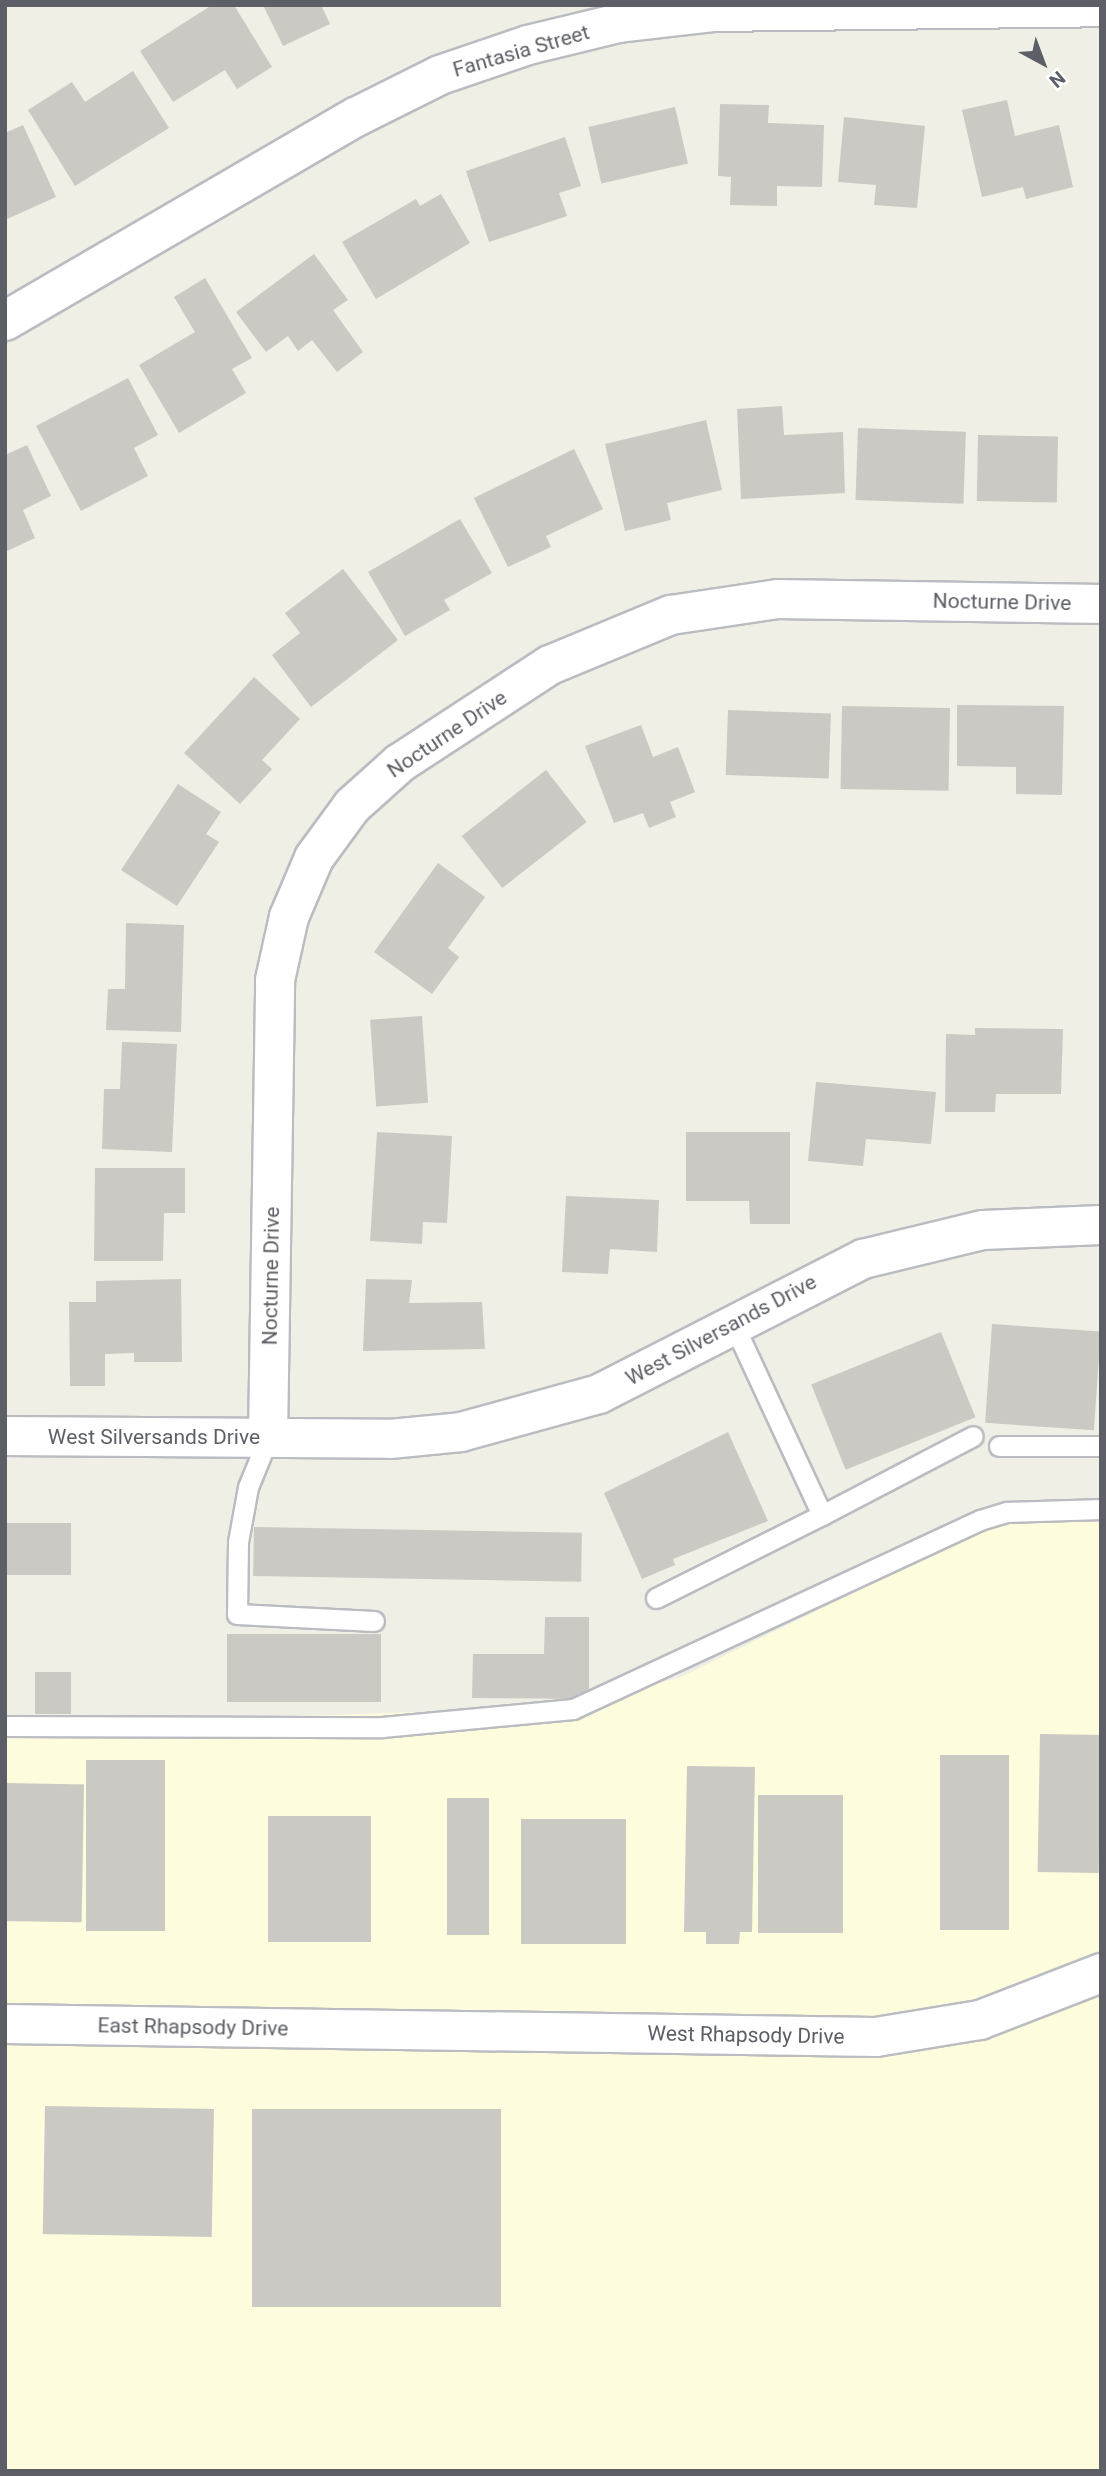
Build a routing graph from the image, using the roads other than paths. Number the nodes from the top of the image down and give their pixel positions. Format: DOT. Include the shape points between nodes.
graph roads {
  1 [pos="1101,7"];
  2 [pos="5,321"];
  3 [pos="1101,604"];
  4 [pos="1101,1225"];
  5 [pos="733,1323"];
  6 [pos="5,1436"];
  7 [pos="973,1437"];
  8 [pos="268,1438"];
  9 [pos="999,1446"];
  10 [pos="1101,1446"];
  11 [pos="1101,1509"];
  12 [pos="821,1514"];
  13 [pos="656,1598"];
  14 [pos="374,1621"];
  15 [pos="5,1726"];
  16 [pos="1101,1973"];
  17 [pos="5,2024"];
  18 [pos="381,2030"];
  1 -- 2 [label="street, Fantasia Street" via="712,12 619,23 528,45 439,75 356,117"];
  3 -- 8 [label="street, Nocturne Drive" via="778,599 671,615 550,665 400,762 352,806 309,870 289,917 275,980"];
  4 -- 5 [label="street, West Silversands Drive" via="982,1230 922,1241 806,1283"];
  5 -- 8 [label="street, West Silversands Drive" via="666,1365 531,1416 390,1439"];
  5 -- 12 [label="lane"];
  6 -- 8 [label="street, West Silversands Drive"];
  7 -- 12 [label="lane"];
  8 -- 14 [label="lane" via="248,1487 238,1542 237,1614"];
  9 -- 10 [label="lane"];
  11 -- 15 [label="lane" via="1007,1512 981,1520 573,1709 382,1727"];
  12 -- 13 [label="lane"];
  16 -- 18 [label="street, West Rhapsody Drive" via="980,2020 876,2037"];
  17 -- 18 [label="street, East Rhapsody Drive"];
}
